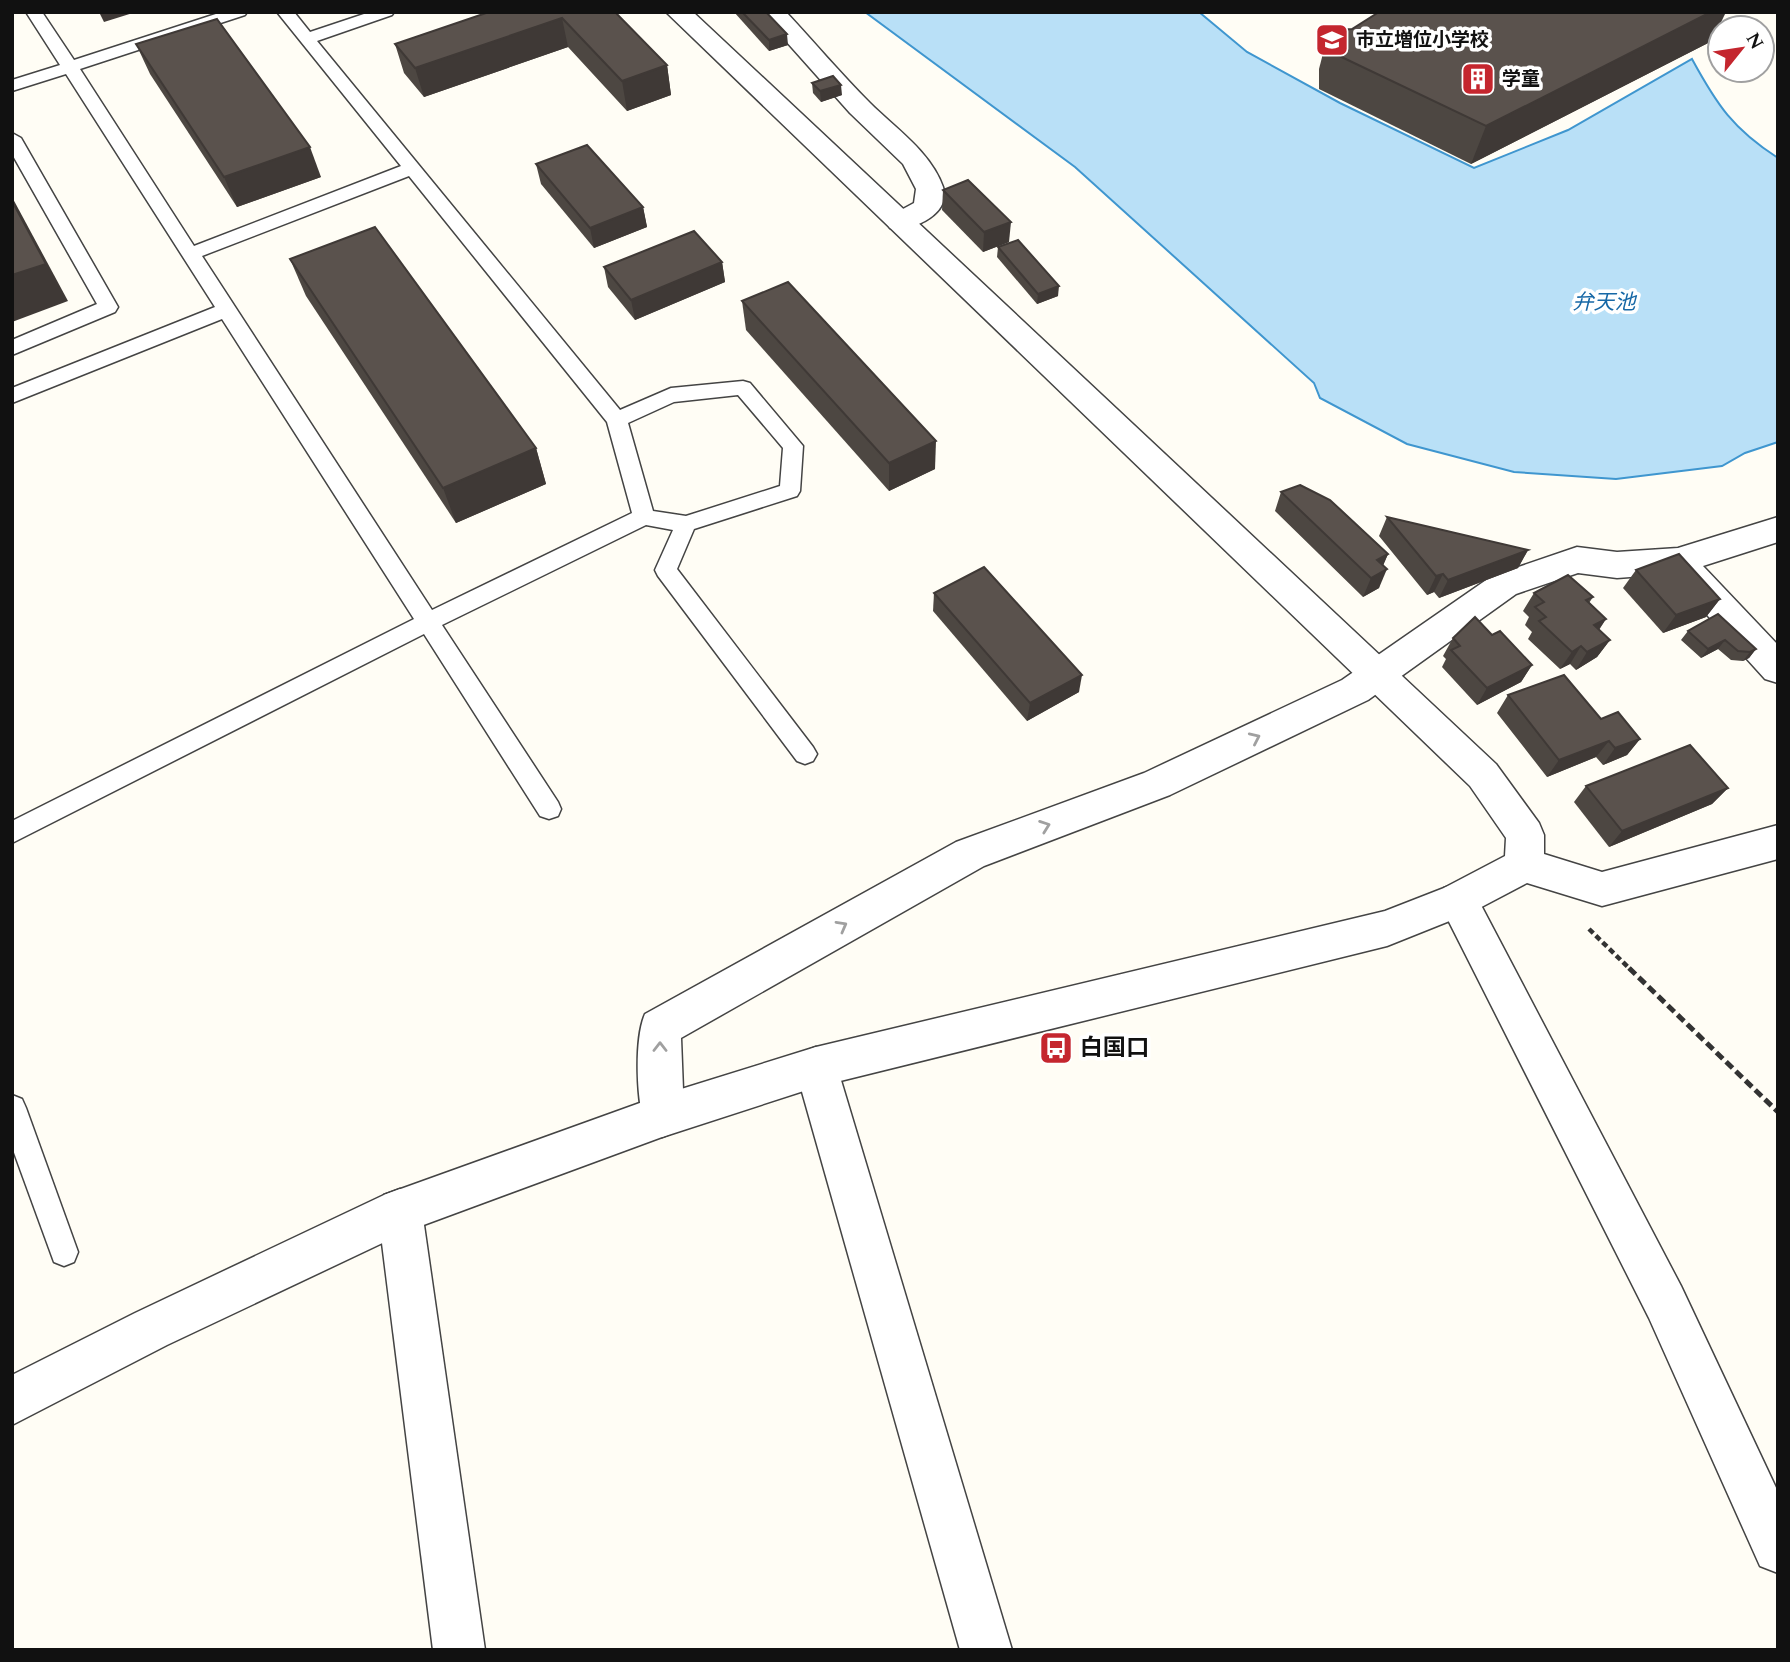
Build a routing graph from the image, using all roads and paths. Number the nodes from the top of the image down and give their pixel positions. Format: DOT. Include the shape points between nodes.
graph roads {
  1 [pos="34,12"];
  2 [pos="239,12"];
  3 [pos="285,12"];
  4 [pos="386,12"];
  5 [pos="678,12"];
  6 [pos="772,12"];
  7 [pos="307,39"];
  8 [pos="69,66"];
  9 [pos="12,86"];
  10 [pos="12,138"];
  11 [pos="412,168"];
  12 [pos="900,222"];
  13 [pos="190,254"];
  14 [pos="226,310"];
  15 [pos="12,348"];
  16 [pos="12,396"];
  17 [pos="617,420"];
  18 [pos="644,517"];
  19 [pos="686,524"];
  20 [pos="1778,529"];
  21 [pos="1678,561"];
  22 [pos="428,622"];
  23 [pos="1778,669"];
  24 [pos="1377,674"];
  25 [pos="806,754"];
  26 [pos="549,809"];
  27 [pos="12,833"];
  28 [pos="1778,842"];
  29 [pos="1524,865"];
  30 [pos="1458,900"];
  31 [pos="1582,922"];
  32 [pos="816,1067"];
  33 [pos="12,1108"];
  34 [pos="1778,1112"];
  35 [pos="662,1116"];
  36 [pos="400,1211"];
  37 [pos="64,1252"];
  38 [pos="12,1401"];
  39 [pos="1778,1548"];
  40 [pos="459,1650"];
  41 [pos="986,1650"];
  1 -- 8 [label="lane"];
  2 -- 8 [label="lane"];
  3 -- 7 [label="lane"];
  4 -- 7 [label="lane"];
  5 -- 12 [label="street"];
  6 -- 12 [label="street" via="914,160 930,188 927,208"];
  7 -- 11 [label="lane"];
  8 -- 9 [label="lane"];
  8 -- 13 [label="lane"];
  10 -- 15 [label="lane" via="108,307"];
  11 -- 13 [label="lane"];
  11 -- 17 [label="lane"];
  12 -- 24 [label="street"];
  13 -- 14 [label="lane"];
  14 -- 16 [label="lane"];
  14 -- 22 [label="lane"];
  17 -- 18 [label="lane"];
  17 -- 19 [label="lane" via="671,395 743,388 793,446 790,491"];
  18 -- 19 [label="lane"];
  18 -- 22 [label="lane"];
  19 -- 25 [label="lane" via="666,570"];
  20 -- 21 [label="street"];
  21 -- 23 [label="street"];
  21 -- 24 [label="street" via="1616,565 1577,560 1504,585"];
  22 -- 26 [label="lane"];
  22 -- 27 [label="lane"];
  24 -- 29 [label="street" via="1483,775 1525,835"];
  35 -- 24 [label="street, one-way" via="660,1028 970,854 1157,784 1355,690"];
  28 -- 29 [label="street" via="1602,890"];
  29 -- 30 [label="street"];
  30 -- 32 [label="street" via="1387,928"];
  30 -- 39 [label="street" via="1665,1302"];
  31 -- 34 [label="path"];
  32 -- 35 [label="street"];
  32 -- 41 [label="street"];
  33 -- 37 [label="lane"];
  35 -- 36 [label="street"];
  36 -- 38 [label="street" via="151,1329"];
  36 -- 40 [label="street"];
}
